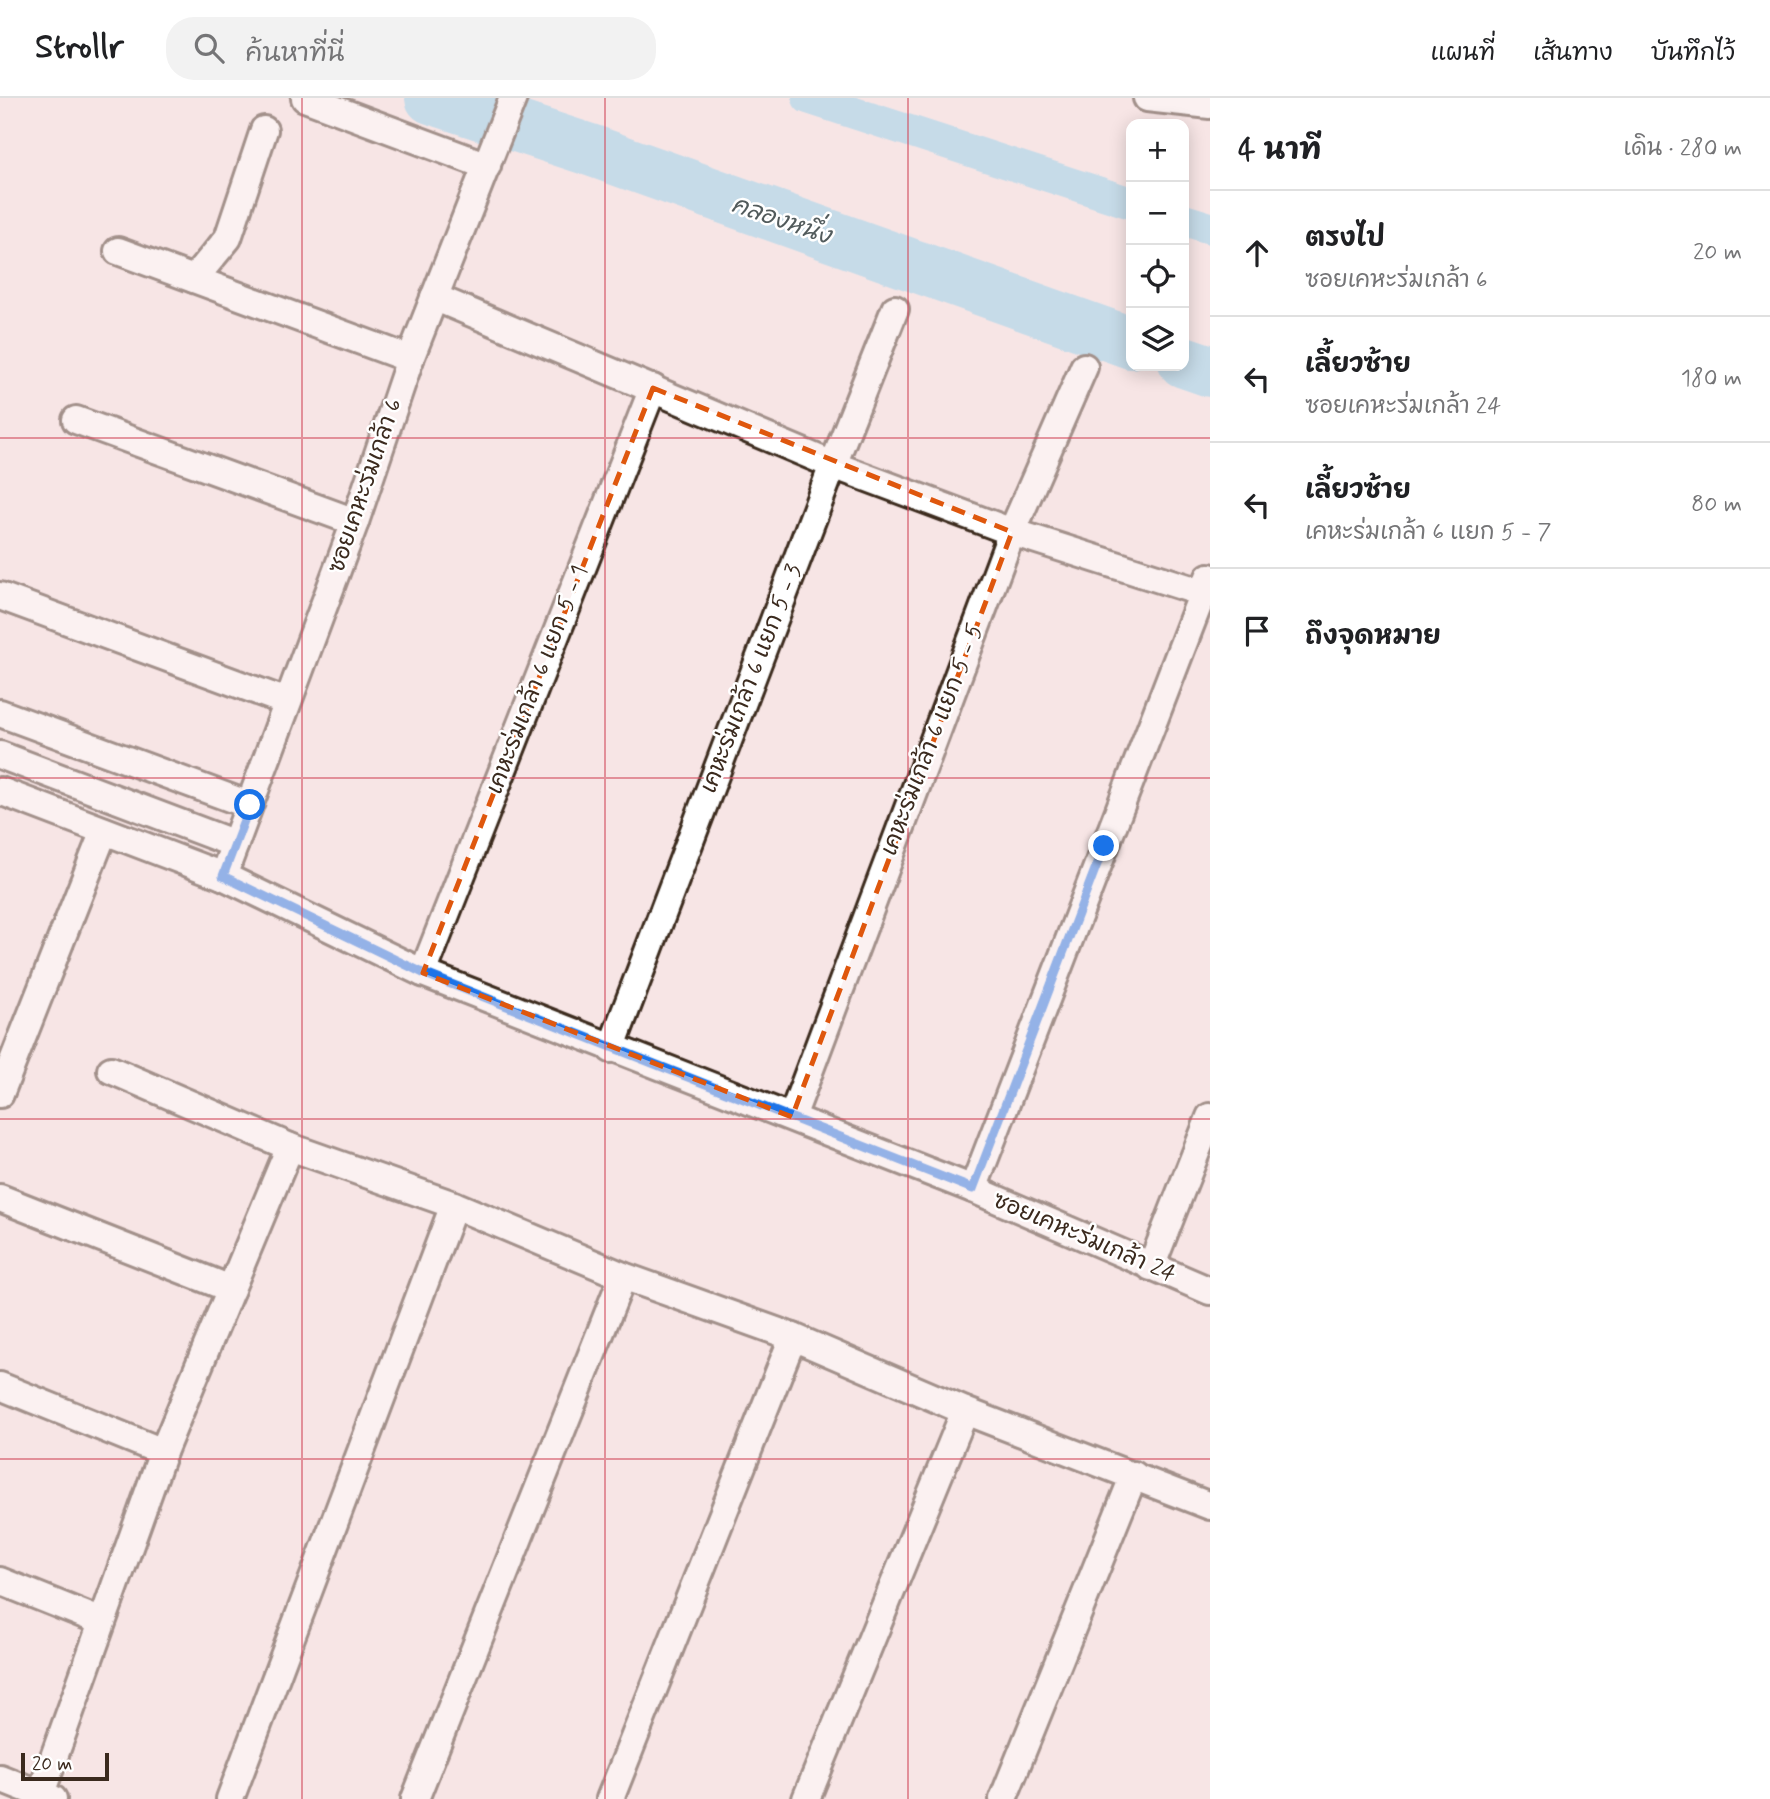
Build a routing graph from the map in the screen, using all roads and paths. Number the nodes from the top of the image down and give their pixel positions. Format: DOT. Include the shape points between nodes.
graph roads {
  1 [pos="305,98"];
  2 [pos="513,98"];
  3 [pos="1147,98"];
  4 [pos="1210,106"];
  5 [pos="264,130"];
  6 [pos="490,157"];
  7 [pos="118,251"];
  8 [pos="194,279"];
  9 [pos="434,297"];
  10 [pos="895,309"];
  11 [pos="410,359"];
  12 [pos="1084,368"];
  13 [pos="653,388"];
  14 [pos="76,420"];
  15 [pos="833,465"];
  16 [pos="355,522"];
  17 [pos="1012,532"];
  18 [pos="1207,587"];
  19 [pos="0,596"];
  20 [pos="287,702"];
  21 [pos="0,713"];
  22 [pos="0,755"];
  23 [pos="0,791"];
  24 [pos="250,805"];
  25 [pos="104,831"];
  26 [pos="235,844"];
  27 [pos="223,876"];
  28 [pos="423,973"];
  29 [pos="611,1049"];
  30 [pos="111,1070"];
  31 [pos="0,1094"];
  32 [pos="792,1117"];
  33 [pos="1210,1117"];
  34 [pos="290,1147"];
  35 [pos="973,1189"];
  36 [pos="0,1198"];
  37 [pos="454,1205"];
  38 [pos="1150,1267"];
  39 [pos="623,1276"];
  40 [pos="231,1290"];
  41 [pos="1210,1291"];
  42 [pos="793,1337"];
  43 [pos="0,1387"];
  44 [pos="965,1410"];
  45 [pos="163,1452"];
  46 [pos="1134,1475"];
  47 [pos="1210,1506"];
  48 [pos="0,1581"];
  49 [pos="100,1621"];
  50 [pos="0,1778"];
  51 [pos="44,1797"];
  52 [pos="230,1799"];
  53 [pos="415,1799"];
  54 [pos="610,1799"];
  55 [pos="806,1799"];
  56 [pos="1003,1799"];
  1 -- 6 [label="street"];
  2 -- 6 [label="street, ซอยเคหะร่มเกล้า 6"];
  3 -- 4 [label="street"];
  5 -- 8 [label="street" via="228,238"];
  6 -- 9 [label="street, ซอยเคหะร่มเกล้า 6"];
  7 -- 8 [label="street"];
  8 -- 11 [label="street"];
  9 -- 11 [label="street, ซอยเคหะร่มเกล้า 6"];
  9 -- 13 [label="street"];
  10 -- 15 [label="street, เคหะร่มเกล้า 6 แยก 5 - 3"];
  11 -- 16 [label="street, ซอยเคหะร่มเกล้า 6"];
  12 -- 17 [label="street, เคหะร่มเกล้า 6 แยก 5 - 5"];
  13 -- 15 [label="street"];
  13 -- 28 [label="street, เคหะร่มเกล้า 6 แยก 5 - 1"];
  14 -- 16 [label="street"];
  15 -- 17 [label="street"];
  15 -- 29 [label="street, เคหะร่มเกล้า 6 แยก 5 - 3"];
  16 -- 20 [label="street, ซอยเคหะร่มเกล้า 6"];
  17 -- 18 [label="street"];
  17 -- 32 [label="street, เคหะร่มเกล้า 6 แยก 5 - 5"];
  18 -- 35 [label="street"];
  19 -- 20 [label="street"];
  20 -- 24 [label="street, ซอยเคหะร่มเกล้า 6"];
  21 -- 24 [label="street"];
  22 -- 26 [label="street"];
  23 -- 25 [label="street, ซอยเคหะร่มเกล้า 24"];
  24 -- 26 [label="street, ซอยเคหะร่มเกล้า 6"];
  25 -- 27 [label="street, ซอยเคหะร่มเกล้า 24"];
  25 -- 31 [label="street"];
  26 -- 27 [label="street, ซอยเคหะร่มเกล้า 6"];
  27 -- 28 [label="street, ซอยเคหะร่มเกล้า 24"];
  28 -- 29 [label="street, ซอยเคหะร่มเกล้า 24"];
  29 -- 32 [label="street, ซอยเคหะร่มเกล้า 24"];
  30 -- 34 [label="street"];
  32 -- 35 [label="street, ซอยเคหะร่มเกล้า 24"];
  33 -- 38 [label="street"];
  34 -- 37 [label="street"];
  34 -- 40 [label="street"];
  35 -- 38 [label="street, ซอยเคหะร่มเกล้า 24"];
  36 -- 40 [label="street"];
  37 -- 39 [label="street"];
  37 -- 52 [label="street"];
  38 -- 41 [label="street, ซอยเคหะร่มเกล้า 24"];
  39 -- 42 [label="street"];
  39 -- 53 [label="street"];
  40 -- 45 [label="street"];
  42 -- 44 [label="street"];
  42 -- 54 [label="street"];
  43 -- 45 [label="street"];
  44 -- 46 [label="street"];
  44 -- 55 [label="street"];
  45 -- 49 [label="street"];
  46 -- 47 [label="street"];
  46 -- 56 [label="street"];
  48 -- 49 [label="street"];
  49 -- 51 [label="street"];
  50 -- 51 [label="street"];
}
